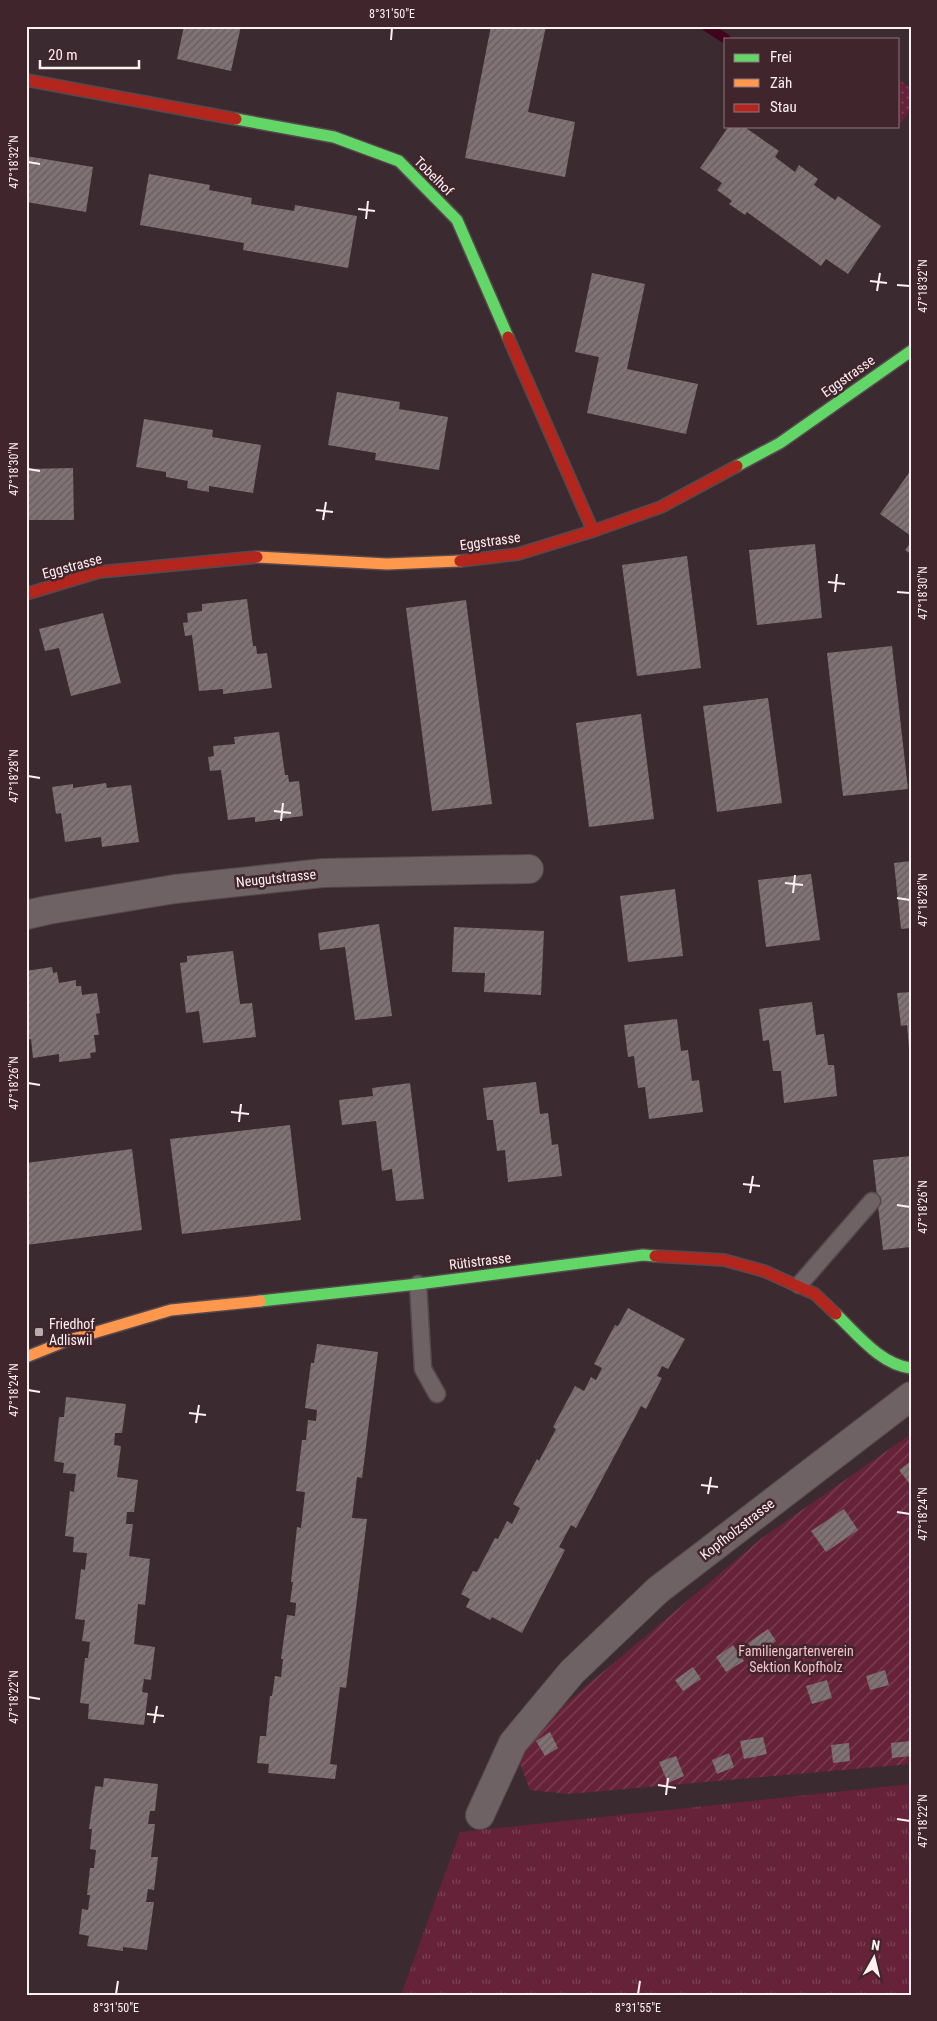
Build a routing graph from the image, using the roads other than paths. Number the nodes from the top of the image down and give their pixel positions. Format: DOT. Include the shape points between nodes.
graph roads {
  1 [pos="26,80"];
  2 [pos="911,351"];
  3 [pos="593,531"];
  4 [pos="26,594"];
  5 [pos="529,869"];
  6 [pos="26,915"];
  7 [pos="872,1201"];
  8 [pos="418,1284"];
  9 [pos="798,1286"];
  10 [pos="26,1357"];
  11 [pos="911,1368"];
  12 [pos="437,1394"];
  13 [pos="911,1396"];
  14 [pos="480,1815"];
  1 -- 3 [label="street, Tobelhof" via="334,137 399,162 457,220"];
  2 -- 3 [label="street, Eggstrasse" via="780,443 661,507"];
  3 -- 4 [label="street, Eggstrasse" via="518,554 450,562 387,564 260,557 99,572"];
  5 -- 6 [label="street, Neugutstrasse" via="323,873 175,889"];
  7 -- 9 [label="lane"];
  8 -- 9 [label="street, Rütistrasse" via="643,1255 724,1260 764,1271"];
  8 -- 10 [label="street, Rütistrasse" via="171,1310 66,1341"];
  8 -- 12 [label="lane" via="424,1369"];
  9 -- 11 [label="street, Rütistrasse" via="815,1294 877,1353 901,1367"];
  13 -- 14 [label="street, Kopfholzstrasse" via="658,1590 572,1672 513,1742"];
}
